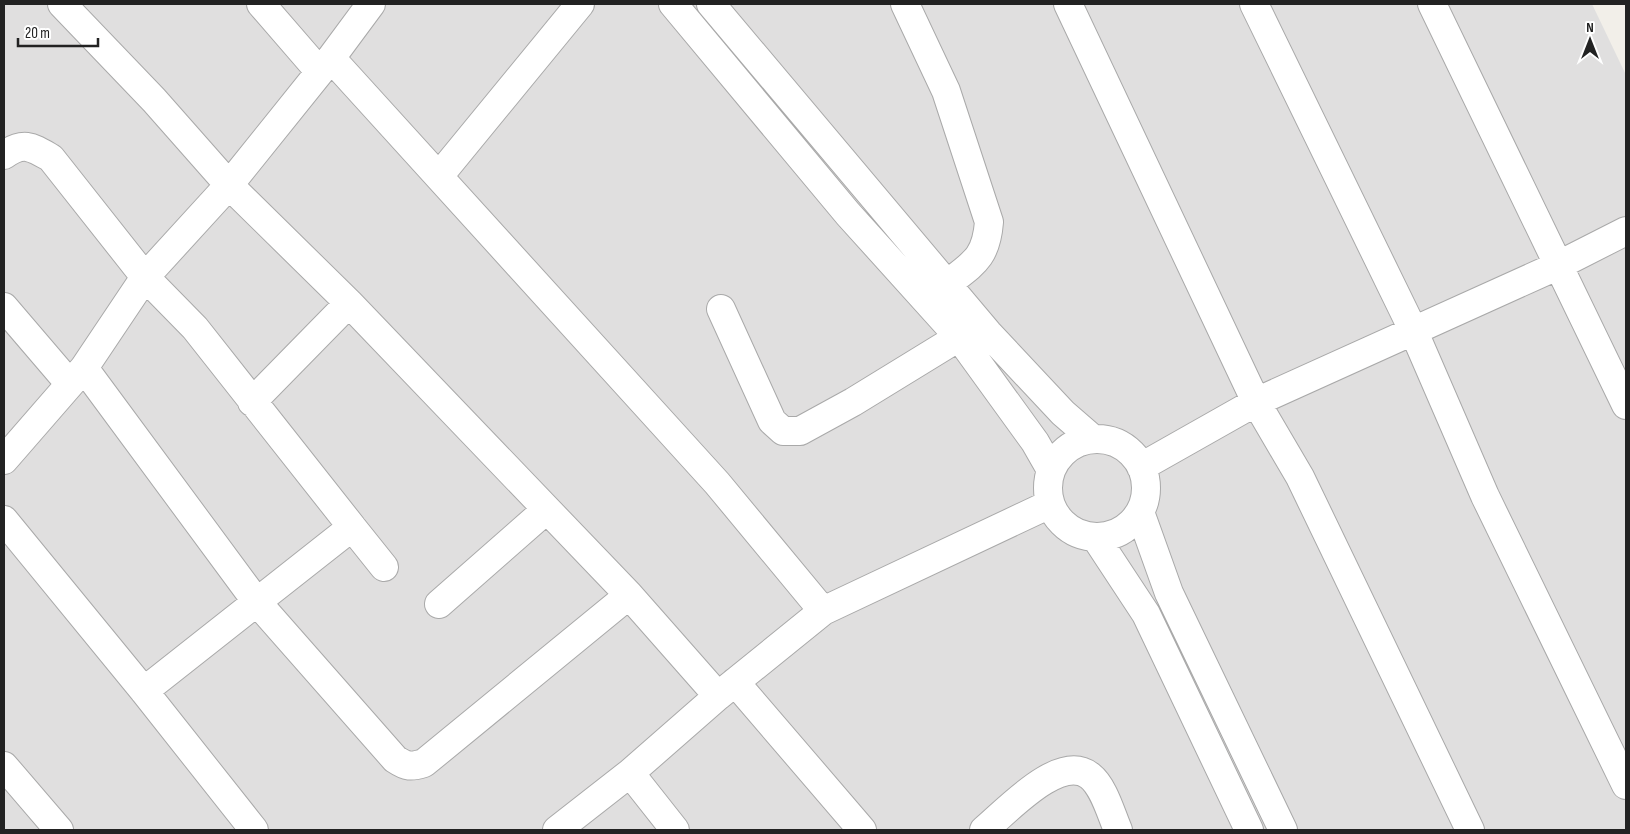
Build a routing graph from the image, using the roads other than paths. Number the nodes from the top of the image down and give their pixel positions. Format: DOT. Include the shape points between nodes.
graph roads {
  1 [pos="62,4"];
  2 [pos="261,4"];
  3 [pos="371,4"];
  4 [pos="580,4"];
  5 [pos="673,4"];
  6 [pos="711,4"];
  7 [pos="905,4"];
  8 [pos="1068,4"];
  9 [pos="1254,4"];
  10 [pos="1432,4"];
  11 [pos="325,65"];
  12 [pos="4,155"];
  13 [pos="439,176"];
  14 [pos="229,185"];
  15 [pos="1626,231"];
  16 [pos="1557,266"];
  17 [pos="145,277"];
  18 [pos="946,284"];
  19 [pos="349,303"];
  20 [pos="4,307"];
  21 [pos="721,309"];
  22 [pos="1414,332"];
  23 [pos="959,337"];
  24 [pos="76,375"];
  25 [pos="252,402"];
  26 [pos="1256,402"];
  27 [pos="1626,405"];
  28 [pos="1093,439"];
  29 [pos="4,460"];
  30 [pos="1141,467"];
  31 [pos="1051,470"];
  32 [pos="1050,504"];
  33 [pos="546,510"];
  34 [pos="1140,512"];
  35 [pos="4,520"];
  36 [pos="352,527"];
  37 [pos="1096,538"];
  38 [pos="384,567"];
  39 [pos="629,595"];
  40 [pos="256,601"];
  41 [pos="439,604"];
  42 [pos="823,611"];
  43 [pos="726,689"];
  44 [pos="144,691"];
  45 [pos="4,766"];
  46 [pos="630,773"];
  47 [pos="1626,785"];
  48 [pos="13,792"];
  49 [pos="59,830"];
  50 [pos="254,830"];
  51 [pos="557,830"];
  52 [pos="675,830"];
  53 [pos="862,830"];
  54 [pos="984,830"];
  55 [pos="1118,830"];
  56 [pos="1249,830"];
  57 [pos="1283,830"];
  58 [pos="1470,830"];
  1 -- 14 [label="street" via="154,100"];
  2 -- 11 [label="street"];
  3 -- 11 [label="street"];
  4 -- 13 [label="street"];
  5 -- 23 [label="street" via="848,214"];
  6 -- 18 [label="street"];
  7 -- 18 [label="street" via="946,91 989,222 987,243 981,254"];
  8 -- 26 [label="street"];
  9 -- 22 [label="street"];
  10 -- 16 [label="street"];
  11 -- 13 [label="street"];
  11 -- 14 [label="street"];
  12 -- 17 [label="street" via="18,146 31,147 51,158"];
  13 -- 42 [label="street" via="717,483"];
  14 -- 17 [label="street"];
  14 -- 19 [label="street"];
  15 -- 16 [label="street"];
  16 -- 22 [label="street"];
  16 -- 27 [label="street"];
  17 -- 24 [label="street"];
  17 -- 25 [label="street" via="195,328"];
  18 -- 28 [label="street" via="1047,397"];
  19 -- 25 [label="street"];
  19 -- 33 [label="street"];
  20 -- 24 [label="street"];
  21 -- 23 [label="street" via="772,421 783,431 800,431"];
  22 -- 26 [label="street"];
  22 -- 47 [label="street" via="1485,496"];
  23 -- 31 [label="street" via="1035,442"];
  24 -- 29 [label="street"];
  24 -- 40 [label="street"];
  25 -- 36 [label="street"];
  26 -- 30 [label="street"];
  26 -- 58 [label="street" via="1300,478"];
  28 -- 30 [label="street" via="1108,440 1122,446"];
  28 -- 31 [label="street" via="1076,444 1061,454"];
  30 -- 34 [label="street" via="1146,482"];
  31 -- 32 [label="street" via="1048,481"];
  32 -- 37 [label="street" via="1056,518 1068,528 1081,536"];
  32 -- 42 [label="street"];
  33 -- 39 [label="street"];
  33 -- 41 [label="street"];
  34 -- 37 [label="street" via="1129,526 1114,535"];
  34 -- 57 [label="street" via="1169,593"];
  35 -- 44 [label="street"];
  36 -- 38 [label="street"];
  36 -- 40 [label="street"];
  37 -- 56 [label="street" via="1146,614"];
  39 -- 40 [label="street" via="424,762 412,767 395,759"];
  39 -- 43 [label="street"];
  40 -- 44 [label="street"];
  42 -- 43 [label="street"];
  43 -- 46 [label="street"];
  43 -- 53 [label="street"];
  44 -- 50 [label="street"];
  45 -- 48 [label="street"];
  46 -- 51 [label="street"];
  46 -- 52 [label="street"];
  48 -- 49 [label="street"];
  54 -- 55 [label="street" via="1046,778 1065,770 1078,769 1091,776"];
}
